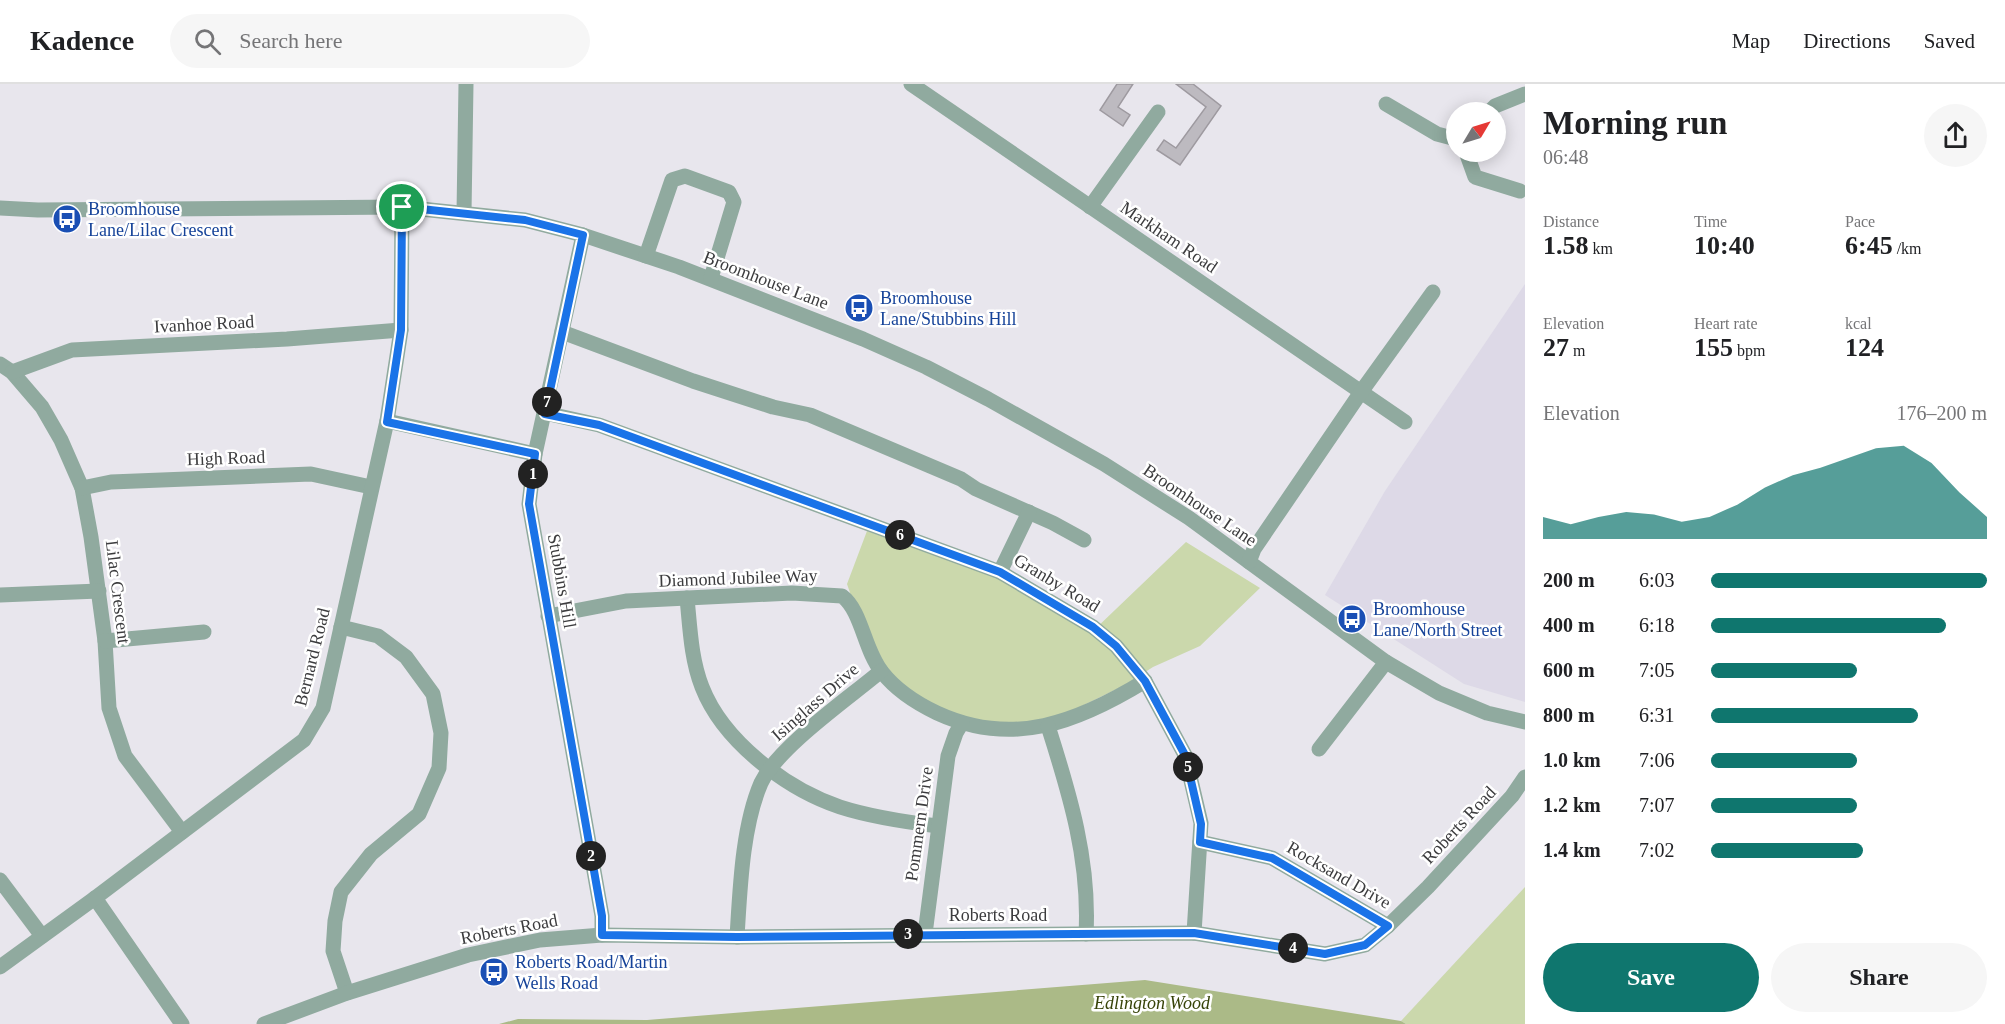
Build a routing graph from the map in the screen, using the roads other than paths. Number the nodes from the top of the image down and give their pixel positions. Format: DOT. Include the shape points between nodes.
graph roads {
  1 [pos="466,84"];
  2 [pos="911,84"];
  3 [pos="1525,94"];
  4 [pos="1505,102"];
  5 [pos="1386,104"];
  6 [pos="1158,112"];
  7 [pos="1446,136"];
  8 [pos="1470,162"];
  9 [pos="1520,191"];
  10 [pos="0,207"];
  11 [pos="402,207"];
  12 [pos="1090,207"];
  13 [pos="464,213"];
  14 [pos="583,235"];
  15 [pos="646,256"];
  16 [pos="711,278"];
  17 [pos="1433,292"];
  18 [pos="401,330"];
  19 [pos="562,333"];
  20 [pos="6,368"];
  21 [pos="1361,392"];
  22 [pos="545,414"];
  23 [pos="387,422"];
  24 [pos="1405,422"];
  25 [pos="535,454"];
  26 [pos="371,487"];
  27 [pos="82,488"];
  28 [pos="1029,512"];
  29 [pos="1084,540"];
  30 [pos="1249,562"];
  31 [pos="1000,572"];
  32 [pos="99,591"];
  33 [pos="0,595"];
  34 [pos="687,598"];
  35 [pos="548,616"];
  36 [pos="341,627"];
  37 [pos="204,632"];
  38 [pos="105,640"];
  39 [pos="1386,662"];
  40 [pos="881,672"];
  41 [pos="1145,681"];
  42 [pos="1525,722"];
  43 [pos="962,723"];
  44 [pos="1048,726"];
  45 [pos="1318,748"];
  46 [pos="771,769"];
  47 [pos="1525,777"];
  48 [pos="938,826"];
  49 [pos="182,832"];
  50 [pos="1200,842"];
  51 [pos="0,880"];
  52 [pos="95,898"];
  53 [pos="1388,926"];
  54 [pos="1194,933"];
  55 [pos="925,934"];
  56 [pos="1086,934"];
  57 [pos="602,935"];
  58 [pos="42,936"];
  59 [pos="737,937"];
  60 [pos="0,967"];
  61 [pos="347,993"];
  62 [pos="182,1024"];
  63 [pos="264,1024"];
  1 -- 13 [label="street"];
  2 -- 12 [label="street, Markham Road"];
  3 -- 4 [label="street"];
  5 -- 7 [label="street"];
  6 -- 12 [label="street"];
  8 -- 9 [label="street" via="1475,177"];
  10 -- 11 [label="street, Broomhouse Lane"];
  11 -- 13 [label="street, Broomhouse Lane"];
  11 -- 18 [label="street, Bernard Road"];
  12 -- 21 [label="street, Markham Road"];
  13 -- 14 [label="street, Broomhouse Lane" via="525,220"];
  14 -- 15 [label="street, Broomhouse Lane"];
  14 -- 19 [label="street, Stubbins Hill"];
  15 -- 16 [label="street, Broomhouse Lane"];
  15 -- 16 [label="street" via="672,180 685,176 729,192 734,202"];
  16 -- 30 [label="street, Broomhouse Lane" via="863,339 988,399 1104,464"];
  17 -- 21 [label="street"];
  18 -- 20 [label="street, Ivanhoe Road" via="72,350"];
  18 -- 23 [label="street, Bernard Road"];
  19 -- 22 [label="street, Stubbins Hill"];
  19 -- 28 [label="street" via="693,381 810,415 962,479"];
  20 -- 27 [label="street, Lilac Crescent" via="42,407"];
  21 -- 24 [label="street, Markham Road"];
  21 -- 30 [label="street"];
  22 -- 25 [label="street, Stubbins Hill"];
  22 -- 31 [label="street, Granby Road" via="599,425"];
  23 -- 25 [label="street"];
  23 -- 26 [label="street, Bernard Road"];
  25 -- 35 [label="street, Stubbins Hill" via="529,504"];
  26 -- 27 [label="street, High Road" via="311,474 111,482"];
  26 -- 36 [label="street, Bernard Road"];
  27 -- 32 [label="street, Lilac Crescent"];
  28 -- 29 [label="street"];
  28 -- 31 [label="street"];
  30 -- 39 [label="street, Broomhouse Lane"];
  31 -- 41 [label="street, Granby Road" via="1093,627 1116,646"];
  32 -- 33 [label="street"];
  32 -- 38 [label="street, Lilac Crescent"];
  34 -- 35 [label="street, Diamond Jubilee Way" via="626,601"];
  34 -- 40 [label="street, Diamond Jubilee Way" via="792,593 842,596 853,607"];
  34 -- 46 [label="street" via="694,663 717,718 739,743"];
  35 -- 57 [label="street, Stubbins Hill" via="602,916"];
  36 -- 49 [label="street, Bernard Road" via="323,708 304,740"];
  36 -- 61 [label="street" via="378,636 406,657 433,694 441,732 439,768 418,814 371,854 341,892 334,921 333,951"];
  37 -- 38 [label="street"];
  38 -- 49 [label="street, Lilac Crescent" via="109,708 125,756"];
  39 -- 42 [label="street, Broomhouse Lane" via="1439,693 1487,713"];
  39 -- 45 [label="street"];
  40 -- 43 [label="street, Diamond Jubilee Way" via="915,701"];
  40 -- 46 [label="street, Isinglass Drive" via="794,743"];
  41 -- 44 [label="street, Diamond Jubilee Way" via="1095,709"];
  41 -- 50 [label="street, Granby Road" via="1185,755 1201,824"];
  43 -- 44 [label="street, Diamond Jubilee Way" via="1009,730"];
  43 -- 48 [label="street, Pommern Drive" via="948,756"];
  44 -- 56 [label="street" via="1080,844 1087,899"];
  46 -- 48 [label="street" via="838,806"];
  46 -- 59 [label="street, Isinglass Drive" via="762,783 744,849"];
  47 -- 53 [label="street, Roberts Road" via="1512,796"];
  48 -- 55 [label="street, Pommern Drive"];
  49 -- 52 [label="street, Bernard Road"];
  50 -- 53 [label="street, Rocksand Drive" via="1272,858"];
  50 -- 54 [label="street, Granby Road"];
  51 -- 58 [label="street"];
  52 -- 58 [label="street, Bernard Road"];
  52 -- 62 [label="street"];
  53 -- 54 [label="street, Roberts Road" via="1365,945 1325,954"];
  54 -- 56 [label="street, Roberts Road"];
  55 -- 56 [label="street, Roberts Road"];
  55 -- 59 [label="street, Roberts Road"];
  57 -- 59 [label="street, Roberts Road"];
  57 -- 61 [label="street, Roberts Road" via="540,940 468,955"];
  58 -- 60 [label="street, Bernard Road"];
  61 -- 63 [label="street, Roberts Road"];
}
